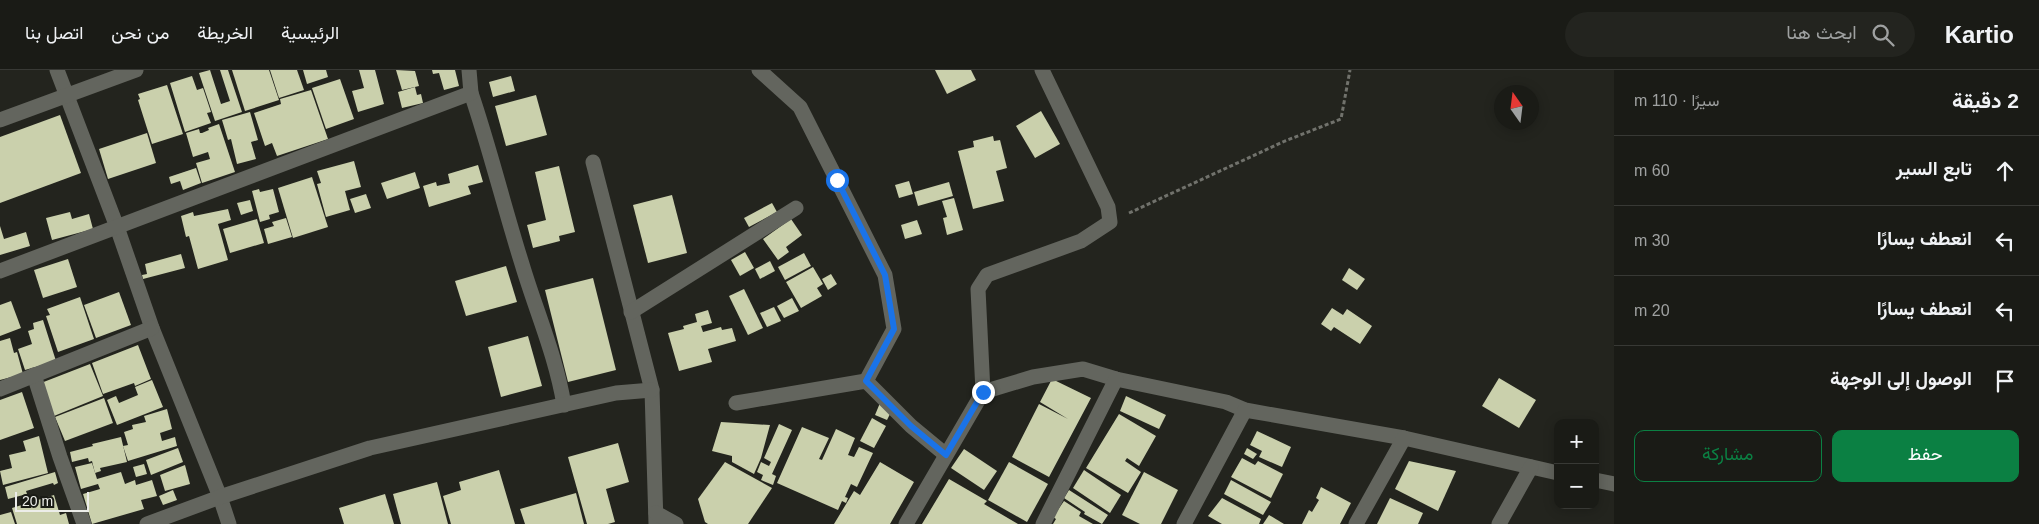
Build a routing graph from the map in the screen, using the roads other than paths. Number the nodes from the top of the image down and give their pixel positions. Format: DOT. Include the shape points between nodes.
graph roads {
  1 [pos="57,70"];
  2 [pos="136,70"];
  3 [pos="469,70"];
  4 [pos="759,70"];
  5 [pos="1042,70"];
  6 [pos="471,93"];
  7 [pos="66,95"];
  8 [pos="0,120"];
  9 [pos="593,162"];
  10 [pos="796,208"];
  11 [pos="117,227"];
  12 [pos="0,271"];
  13 [pos="631,312"];
  14 [pos="152,328"];
  15 [pos="34,375"];
  16 [pos="1116,379"];
  17 [pos="866,381"];
  18 [pos="0,389"];
  19 [pos="652,390"];
  20 [pos="983,392"];
  21 [pos="736,404"];
  22 [pos="564,405"];
  23 [pos="1245,410"];
  24 [pos="1404,438"];
  25 [pos="946,455"];
  26 [pos="1531,467"];
  27 [pos="1554,472"];
  28 [pos="1599,481"];
  29 [pos="1614,484"];
  30 [pos="220,497"];
  31 [pos="656,518"];
  32 [pos="84,524"];
  33 [pos="147,524"];
  34 [pos="229,524"];
  35 [pos="676,524"];
  36 [pos="906,524"];
  37 [pos="1043,524"];
  38 [pos="1184,524"];
  39 [pos="1356,524"];
  40 [pos="1499,524"];
  1 -- 7 [label="street"];
  2 -- 7 [label="street"];
  3 -- 6 [label="street"];
  4 -- 17 [label="street" via="800,107 885,275 894,329"];
  5 -- 20 [label="street" via="1108,208 1110,222 1081,240 987,274 978,289"];
  6 -- 11 [label="street"];
  6 -- 22 [label="street" via="521,263 559,376"];
  7 -- 8 [label="street"];
  7 -- 11 [label="street"];
  9 -- 13 [label="street"];
  10 -- 13 [label="street"];
  11 -- 12 [label="street"];
  11 -- 14 [label="street"];
  13 -- 19 [label="street"];
  14 -- 15 [label="street"];
  14 -- 30 [label="street"];
  15 -- 18 [label="street"];
  15 -- 32 [label="street"];
  16 -- 20 [label="street" via="1083,369 1033,377"];
  16 -- 23 [label="street" via="1226,402"];
  16 -- 37 [label="street"];
  17 -- 21 [label="street"];
  17 -- 25 [label="street"];
  19 -- 22 [label="street" via="616,392"];
  19 -- 31 [label="street"];
  20 -- 25 [label="street"];
  22 -- 30 [label="street" via="370,448"];
  23 -- 24 [label="street"];
  23 -- 38 [label="street"];
  24 -- 26 [label="street"];
  24 -- 39 [label="street"];
  25 -- 36 [label="street"];
  26 -- 27 [label="street"];
  26 -- 40 [label="street"];
  28 -- 29 [label="street"];
  30 -- 33 [label="street"];
  30 -- 34 [label="street"];
  31 -- 35 [label="street"];
}
